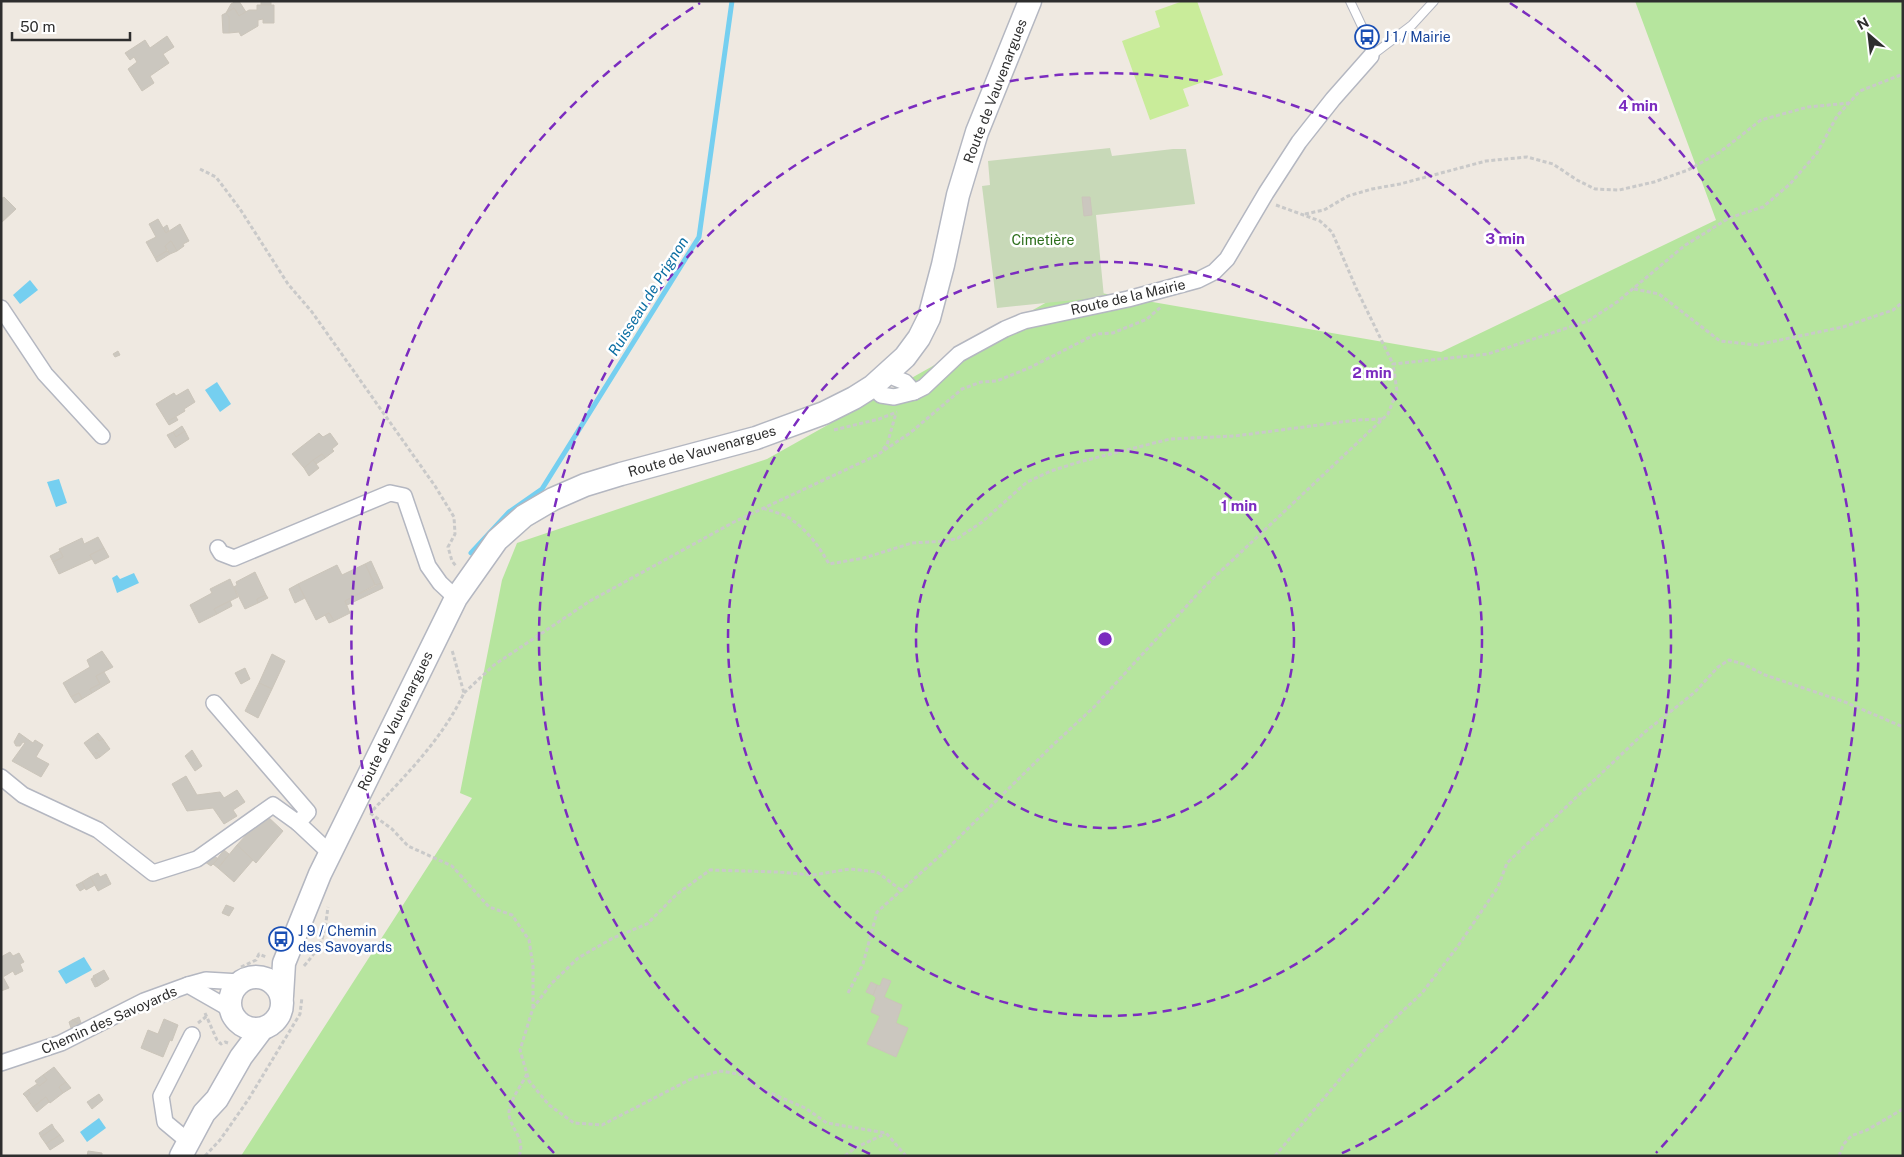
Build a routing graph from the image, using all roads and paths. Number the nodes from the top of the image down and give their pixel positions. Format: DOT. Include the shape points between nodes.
graph roads {
  1 [pos="1030,1"];
  2 [pos="1350,1"];
  3 [pos="1434,1"];
  4 [pos="1371,56"];
  5 [pos="1903,74"];
  6 [pos="1849,103"];
  7 [pos="200,169"];
  8 [pos="1262,200"];
  9 [pos="1305,214"];
  10 [pos="1180,285"];
  11 [pos="1634,288"];
  12 [pos="1903,302"];
  13 [pos="1,308"];
  14 [pos="1393,364"];
  15 [pos="891,371"];
  16 [pos="873,386"];
  17 [pos="914,392"];
  18 [pos="901,409"];
  19 [pos="896,413"];
  20 [pos="1383,419"];
  21 [pos="827,432"];
  22 [pos="102,436"];
  23 [pos="877,455"];
  24 [pos="762,508"];
  25 [pos="218,548"];
  26 [pos="461,589"];
  27 [pos="451,643"];
  28 [pos="464,694"];
  29 [pos="214,703"];
  30 [pos="1903,727"];
  31 [pos="1,777"];
  32 [pos="374,809"];
  33 [pos="370,813"];
  34 [pos="298,823"];
  35 [pos="330,853"];
  36 [pos="320,874"];
  37 [pos="901,890"];
  38 [pos="254,967"];
  39 [pos="188,985"];
  40 [pos="848,993"];
  41 [pos="282,996"];
  42 [pos="533,1008"];
  43 [pos="204,1011"];
  44 [pos="207,1016"];
  45 [pos="234,1016"];
  46 [pos="262,1029"];
  47 [pos="194,1030"];
  48 [pos="225,1042"];
  49 [pos="1,1064"];
  50 [pos="527,1074"];
  51 [pos="1903,1109"];
  52 [pos="204,1113"];
  53 [pos="886,1133"];
  54 [pos="185,1149"];
  55 [pos="519,1156"];
  56 [pos="845,1156"];
  57 [pos="906,1156"];
  58 [pos="1275,1156"];
  59 [pos="1839,1156"];
  1 -- 15 [label="main road, Route de Vauvenargues" via="977,132 958,195 929,318 919,338"];
  2 -- 4 [label="lane" via="1367,37"];
  3 -- 4 [label="lane, Route de la Mairie" via="1412,24"];
  4 -- 8 [label="street, Route de la Mairie" via="1327,106"];
  5 -- 6 [label="path" via="1860,92"];
  6 -- 9 [label="path" via="1808,107 1761,120 1720,152 1688,170 1619,190 1596,189 1553,164 1527,157 1509,158 1372,189 1348,196 1324,210"];
  6 -- 11 [label="path" via="1837,116 1817,153 1790,184 1763,207 1729,218 1684,246"];
  7 -- 26 [label="path" via="216,177 240,209 288,284 312,312 435,486 454,518 455,534 448,547"];
  8 -- 9 [label="path"];
  8 -- 10 [label="street, Route de la Mairie" via="1227,259 1214,272"];
  9 -- 14 [label="path" via="1332,232"];
  10 -- 17 [label="street, Route de la Mairie" via="1018,324 959,354 924,387"];
  10 -- 23 [label="path" via="1169,300 1147,319 1113,333 1096,334 998,381 981,382 962,389 910,434"];
  11 -- 12 [label="path" via="1659,294 1720,341 1756,345 1843,327 1893,310"];
  11 -- 14 [label="path" via="1588,321 1488,354"];
  13 -- 22 [label="street" via="45,374"];
  14 -- 20 [label="path" via="1397,391"];
  15 -- 16 [label="main road, Route de Vauvenargues"];
  15 -- 17 [label="street"];
  16 -- 17 [label="street, Route de la Mairie" via="881,395 894,397"];
  16 -- 26 [label="main road, Route de Vauvenargues" via="794,425 585,485 553,499 524,516 497,540"];
  18 -- 19 [label="path"];
  19 -- 21 [label="path"];
  19 -- 23 [label="path" via="887,445"];
  20 -- 24 [label="path" via="1235,436 1170,439 1096,458 1051,471 1027,482 982,522 958,538 912,543 864,558 829,564 797,524"];
  20 -- 37 [label="path" via="1218,573 1094,707"];
  23 -- 24 [label="path"];
  24 -- 28 [label="path" via="590,602 494,665"];
  25 -- 26 [label="street" via="221,553 234,558 390,493 404,496 428,566 440,584"];
  26 -- 35 [label="main road, Route de Vauvenargues"];
  27 -- 28 [label="path"];
  28 -- 32 [label="path" via="431,745"];
  29 -- 34 [label="street" via="308,812"];
  30 -- 58 [label="path" via="1845,702 1764,675 1743,664 1729,660 1718,667 1695,692 1645,732 1508,863 1498,887 1422,993 1379,1033"];
  31 -- 34 [label="street" via="23,795 98,830 153,873 197,859 273,805"];
  33 -- 42 [label="path" via="408,846 452,866 489,907 512,915 529,940"];
  34 -- 35 [label="street"];
  35 -- 36 [label="main road, Route de Vauvenargues"];
  36 -- 38 [label="main road, Route de Vauvenargues"];
  36 -- 41 [label="main road, Route de Vauvenargues" via="284,963"];
  37 -- 40 [label="path" via="877,912 863,964"];
  37 -- 42 [label="path" via="877,872 850,869 813,875 710,870 676,894 647,924 578,958 551,984"];
  38 -- 39 [label="street, Chemin des Savoyards"];
  38 -- 41 [label="main road" via="278,988"];
  38 -- 45 [label="main road" via="231,994"];
  39 -- 45 [label="street, Chemin des Savoyards"];
  39 -- 49 [label="street, Chemin des Savoyards" via="144,1001 61,1043"];
  41 -- 46 [label="main road" via="276,1020"];
  42 -- 50 [label="path" via="520,1050"];
  43 -- 44 [label="path"];
  44 -- 47 [label="path"];
  44 -- 48 [label="path" via="217,1040 221,1044"];
  45 -- 46 [label="main road" via="244,1028"];
  45 -- 52 [label="main road" via="230,1051 208,1094"];
  46 -- 52 [label="main road" via="241,1057 217,1099"];
  47 -- 54 [label="street" via="161,1096 165,1122"];
  50 -- 53 [label="path" via="549,1105 574,1123 602,1126 693,1078 721,1070 743,1075 757,1087 805,1108 828,1123"];
  50 -- 55 [label="path" via="509,1114 520,1140"];
  51 -- 59 [label="path" via="1851,1136"];
  52 -- 54 [label="main road"];
  53 -- 56 [label="path"];
  53 -- 57 [label="path"];
}
